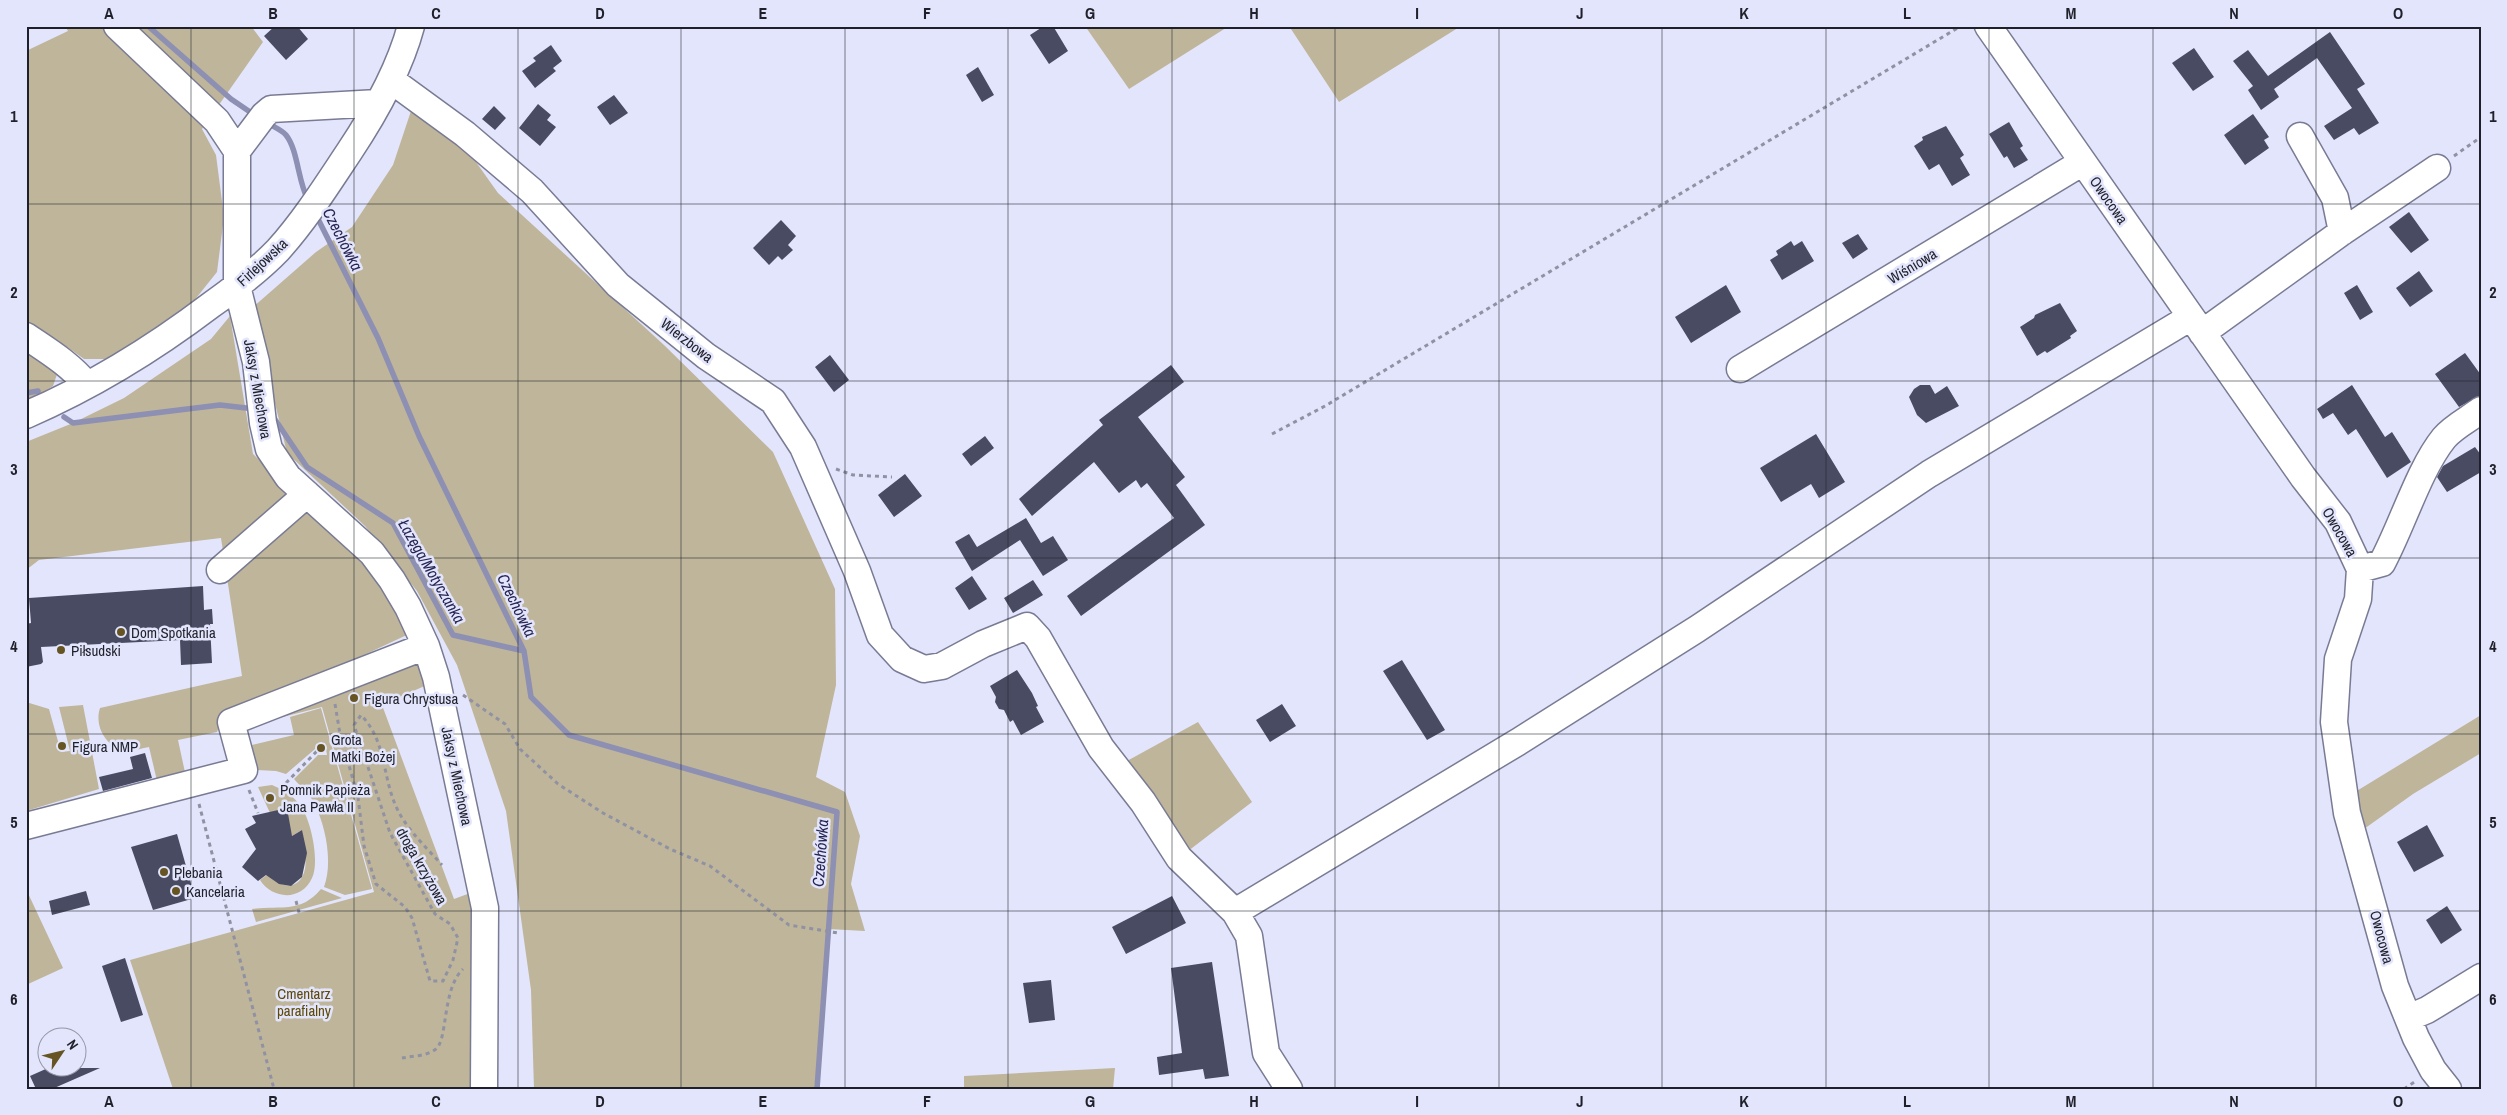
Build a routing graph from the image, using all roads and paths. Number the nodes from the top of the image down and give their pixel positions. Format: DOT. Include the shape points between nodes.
graph roads {
  1 [pos="117,26"];
  2 [pos="410,26"];
  3 [pos="1961,26"];
  4 [pos="1988,26"];
  5 [pos="391,80"];
  6 [pos="378,103"];
  7 [pos="2300,136"];
  8 [pos="2481,137"];
  9 [pos="237,151"];
  10 [pos="2083,162"];
  11 [pos="2437,168"];
  12 [pos="2342,232"];
  13 [pos="237,286"];
  14 [pos="2197,325"];
  15 [pos="26,336"];
  16 [pos="1740,369"];
  17 [pos="88,385"];
  18 [pos="2481,410"];
  19 [pos="26,415"];
  20 [pos="1272,434"];
  21 [pos="832,467"];
  22 [pos="892,477"];
  23 [pos="307,494"];
  24 [pos="2360,569"];
  25 [pos="220,570"];
  26 [pos="426,646"];
  27 [pos="436,677"];
  28 [pos="322,686"];
  29 [pos="317,751"];
  30 [pos="286,783"];
  31 [pos="194,784"];
  32 [pos="26,826"];
  33 [pos="442,865"];
  34 [pos="296,900"];
  35 [pos="1235,912"];
  36 [pos="300,916"];
  37 [pos="838,933"];
  38 [pos="484,962"];
  39 [pos="2481,977"];
  40 [pos="2408,1018"];
  41 [pos="402,1058"];
  42 [pos="274,1089"];
  43 [pos="484,1089"];
  44 [pos="1289,1089"];
  45 [pos="2448,1089"];
  1 -- 9 [label="street" via="217,121"];
  2 -- 5 [label="street, Firlejowska"];
  3 -- 20 [label="path" via="1318,410"];
  4 -- 10 [label="street, Owocowa"];
  5 -- 6 [label="street, Firlejowska"];
  5 -- 35 [label="street, Wierzbowa" via="465,134 532,192 618,285 706,356 773,401 803,447 857,571 880,635 902,659 924,669 942,666 1027,626 1038,638 1101,748 1143,802 1180,858"];
  6 -- 9 [label="street" via="271,109"];
  6 -- 13 [label="street, Firlejowska" via="326,188 301,222 278,250"];
  7 -- 12 [label="street" via="2335,198"];
  8 -- 11 [label="path"];
  9 -- 13 [label="street, Jaksy z Miechowa"];
  10 -- 14 [label="street, Owocowa"];
  10 -- 16 [label="street, Wiśniowa"];
  11 -- 12 [label="street"];
  12 -- 14 [label="street"];
  13 -- 17 [label="street, Firlejowska" via="162,343"];
  13 -- 23 [label="street, Jaksy z Miechowa" via="256,362 269,450 280,468"];
  14 -- 24 [label="street, Owocowa" via="2338,522"];
  14 -- 35 [label="street" via="1929,474 1689,634 1518,742"];
  15 -- 17 [label="street" via="62,360"];
  17 -- 19 [label="street, Firlejowska"];
  18 -- 24 [label="street" via="2444,438 2425,470 2382,563"];
  21 -- 22 [label="path" via="853,474"];
  23 -- 25 [label="street"];
  23 -- 26 [label="street, Jaksy z Miechowa" via="372,553 408,607"];
  24 -- 40 [label="street, Owocowa" via="2358,598 2338,659 2334,722 2347,812 2395,986"];
  26 -- 27 [label="street, Jaksy z Miechowa"];
  26 -- 28 [label="street"];
  27 -- 37 [label="path" via="505,724 520,749 558,784 602,813 710,866 789,925"];
  27 -- 38 [label="street, Jaksy z Miechowa" via="484,908"];
  28 -- 31 [label="street" via="231,722 244,770"];
  28 -- 33 [label="path, droga krzyżowa" via="333,697 338,714 340,734 358,798 364,846 376,884 405,907 412,918 430,981 443,981 453,960 458,938 450,924 435,914 390,834 354,725 361,715 377,736 395,804 402,818"];
  29 -- 30 [label="path"];
  31 -- 32 [label="street"];
  31 -- 42 [label="path"];
  34 -- 36 [label="path"];
  35 -- 44 [label="street" via="1250,936 1266,1053"];
  38 -- 41 [label="path" via="461,970 454,982 437,1048 422,1055"];
  38 -- 43 [label="street, Jaksy z Miechowa"];
  39 -- 40 [label="street"];
  40 -- 45 [label="street, Owocowa" via="2433,1070"];
}
